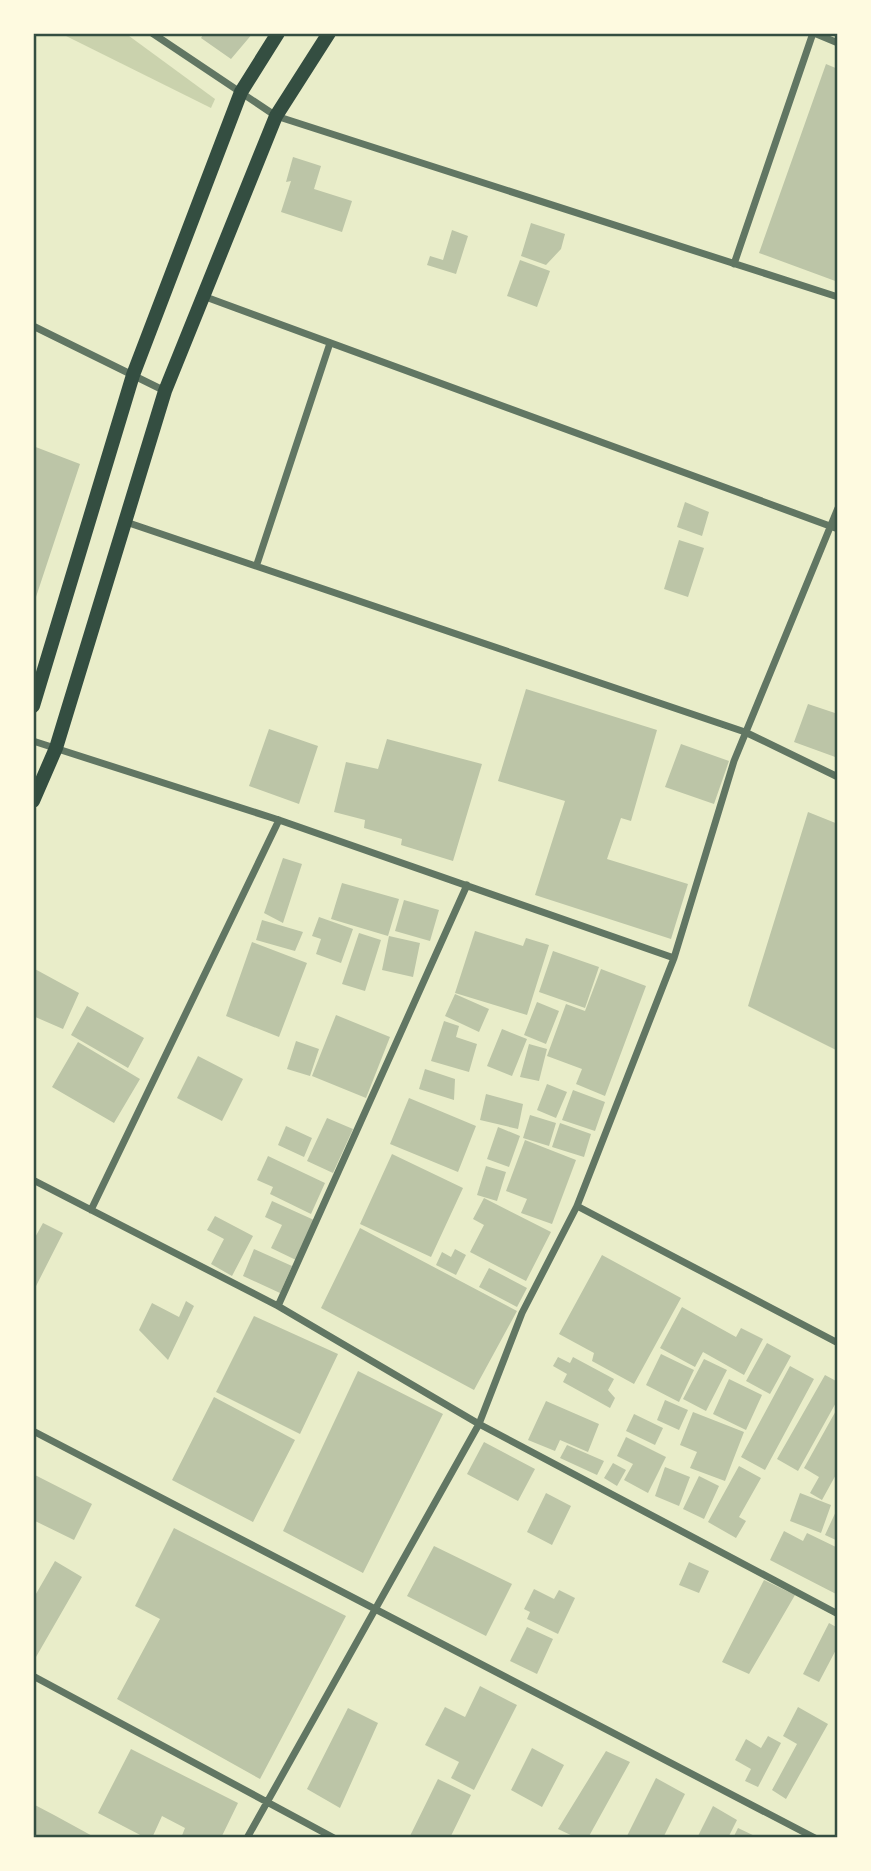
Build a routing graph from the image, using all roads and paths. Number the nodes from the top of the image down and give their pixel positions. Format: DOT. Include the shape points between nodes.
graph roads {
  1 [pos="152,33"];
  2 [pos="278,33"];
  3 [pos="329,33"];
  4 [pos="813,33"];
  5 [pos="838,43"];
  6 [pos="241,93"];
  7 [pos="276,116"];
  8 [pos="734,264"];
  9 [pos="202,296"];
  10 [pos="838,297"];
  11 [pos="33,326"];
  12 [pos="330,343"];
  13 [pos="133,375"];
  14 [pos="165,391"];
  15 [pos="838,508"];
  16 [pos="126,522"];
  17 [pos="835,528"];
  18 [pos="257,564"];
  19 [pos="33,706"];
  20 [pos="745,732"];
  21 [pos="33,741"];
  22 [pos="56,748"];
  23 [pos="838,777"];
  24 [pos="33,801"];
  25 [pos="279,820"];
  26 [pos="467,885"];
  27 [pos="674,958"];
  28 [pos="33,1180"];
  29 [pos="577,1206"];
  30 [pos="91,1210"];
  31 [pos="278,1306"];
  32 [pos="838,1343"];
  33 [pos="479,1424"];
  34 [pos="33,1431"];
  35 [pos="373,1610"];
  36 [pos="838,1615"];
  37 [pos="33,1676"];
  38 [pos="265,1801"];
  39 [pos="247,1838"];
  40 [pos="334,1838"];
  41 [pos="815,1838"];
  1 -- 6 [label="street"];
  2 -- 6 [label="main road"];
  3 -- 7 [label="main road"];
  4 -- 5 [label="street"];
  4 -- 8 [label="street"];
  6 -- 7 [label="street"];
  6 -- 13 [label="main road"];
  7 -- 8 [label="street"];
  7 -- 9 [label="main road"];
  8 -- 10 [label="street"];
  9 -- 12 [label="street"];
  9 -- 14 [label="main road"];
  11 -- 13 [label="street"];
  12 -- 17 [label="street"];
  12 -- 18 [label="street"];
  13 -- 14 [label="street"];
  13 -- 19 [label="main road"];
  14 -- 16 [label="main road"];
  15 -- 17 [label="street"];
  16 -- 18 [label="street"];
  16 -- 22 [label="main road"];
  17 -- 20 [label="street"];
  18 -- 20 [label="street"];
  20 -- 23 [label="street"];
  20 -- 27 [label="street"];
  21 -- 22 [label="street"];
  22 -- 24 [label="main road"];
  22 -- 25 [label="street"];
  25 -- 26 [label="street"];
  25 -- 30 [label="street"];
  26 -- 27 [label="street"];
  26 -- 31 [label="street"];
  27 -- 29 [label="street"];
  28 -- 30 [label="street"];
  29 -- 32 [label="street"];
  29 -- 33 [label="street" via="522,1313"];
  30 -- 31 [label="street"];
  31 -- 33 [label="street"];
  33 -- 35 [label="street"];
  33 -- 36 [label="street"];
  34 -- 35 [label="street"];
  35 -- 38 [label="street"];
  35 -- 41 [label="street"];
  37 -- 38 [label="street"];
  38 -- 39 [label="street"];
  38 -- 40 [label="street"];
}
